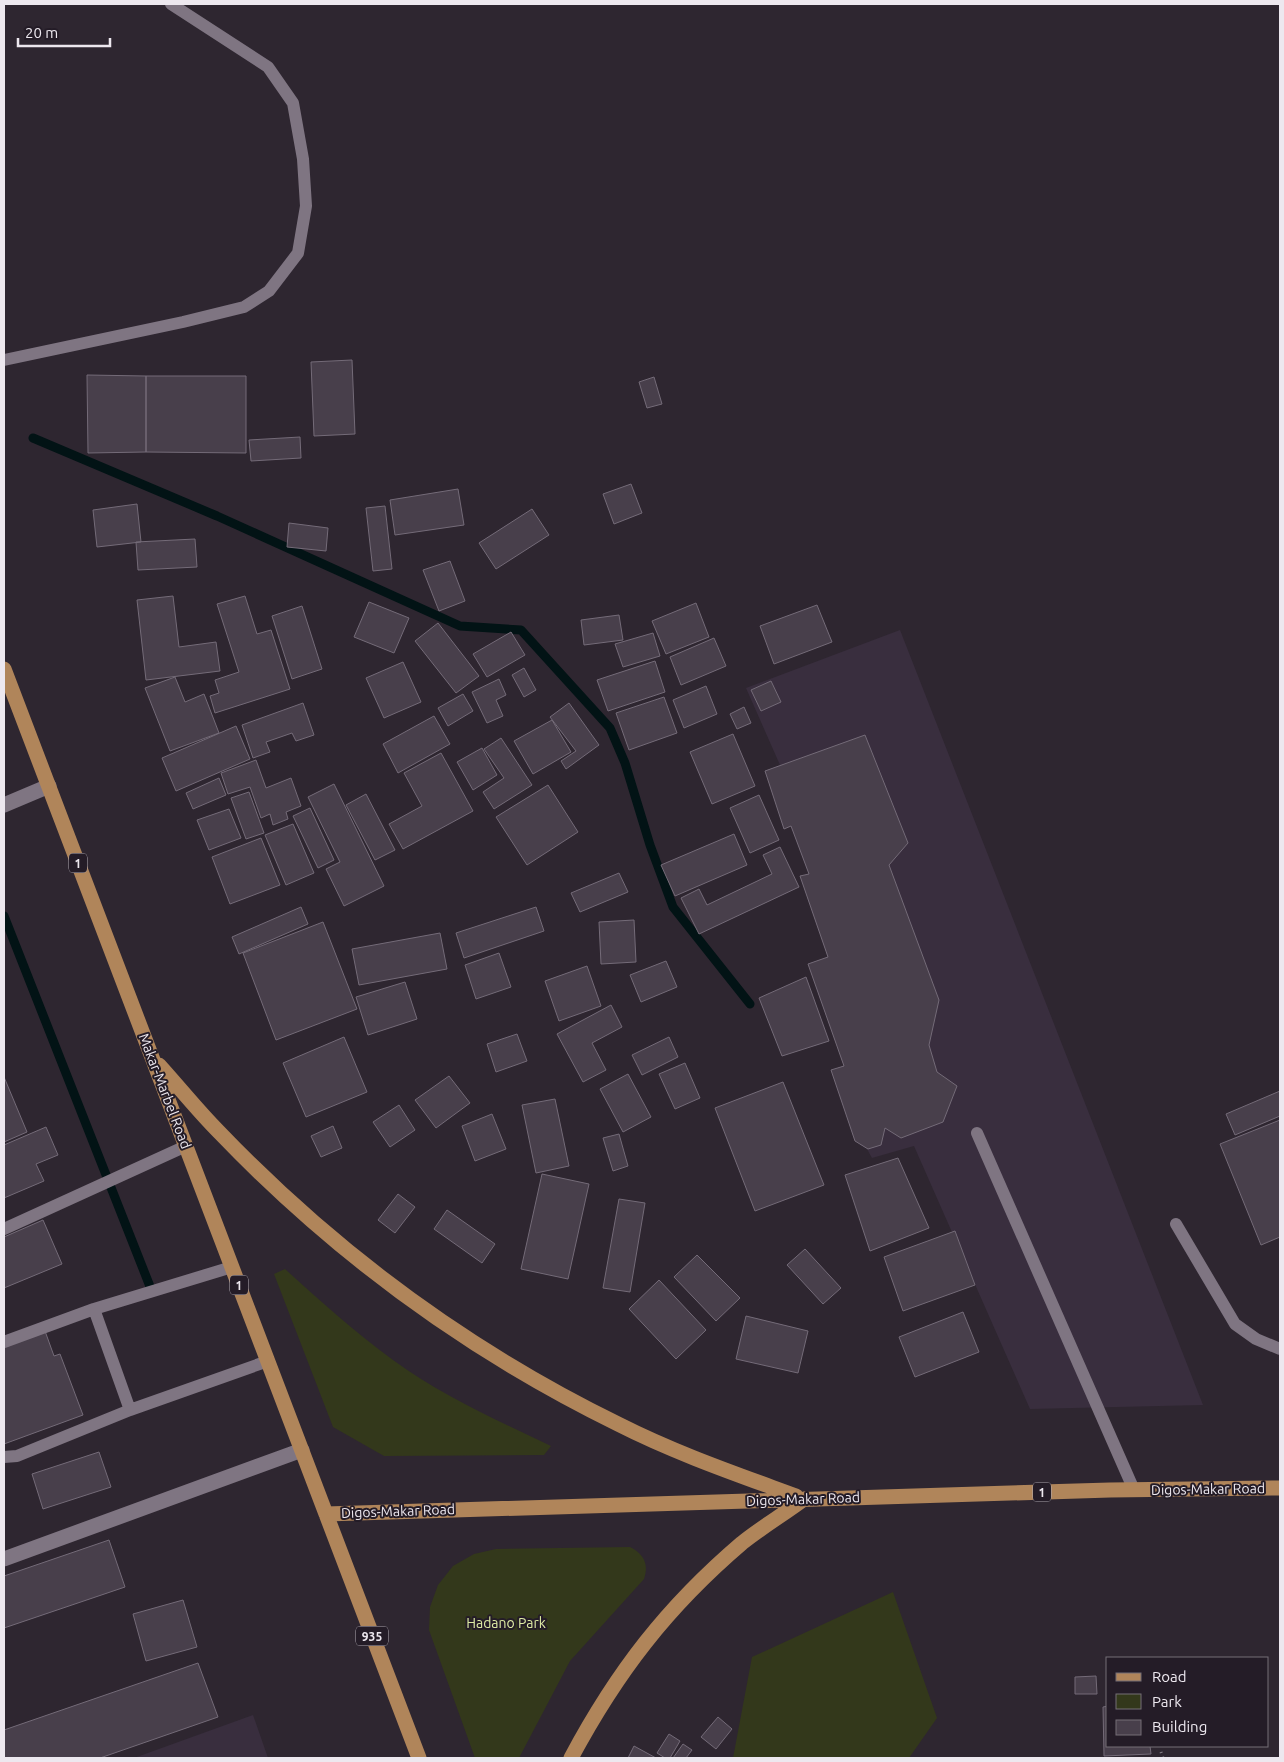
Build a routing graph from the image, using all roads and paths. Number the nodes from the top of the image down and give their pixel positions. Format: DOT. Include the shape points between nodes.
graph roads {
  1 [pos="171,4"];
  2 [pos="4,360"];
  3 [pos="4,669"];
  4 [pos="49,786"];
  5 [pos="4,806"];
  6 [pos="152,1057"];
  7 [pos="977,1133"];
  8 [pos="186,1146"];
  9 [pos="1176,1224"];
  10 [pos="4,1229"];
  11 [pos="232,1267"];
  12 [pos="94,1309"];
  13 [pos="4,1342"];
  14 [pos="1280,1349"];
  15 [pos="268,1361"];
  16 [pos="130,1410"];
  17 [pos="302,1450"];
  18 [pos="4,1457"];
  19 [pos="1280,1488"];
  20 [pos="1134,1490"];
  21 [pos="804,1499"];
  22 [pos="326,1514"];
  23 [pos="4,1559"];
  24 [pos="1161,1752"];
  25 [pos="419,1758"];
  26 [pos="571,1758"];
  27 [pos="1163,1758"];
  1 -- 2 [label="lane" via="268,67 294,103 306,206 298,253 269,291 244,307"];
  3 -- 4 [label="main road, Makar-Marbel Road / 1"];
  4 -- 5 [label="street"];
  4 -- 6 [label="main road, Makar-Marbel Road / 1"];
  6 -- 8 [label="main road, Makar-Marbel Road / 1"];
  6 -- 21 [label="main road" via="218,1132 289,1201 365,1266 446,1325 530,1378 619,1425 710,1465"];
  7 -- 20 [label="lane"];
  8 -- 10 [label="lane"];
  8 -- 11 [label="main road, Makar-Marbel Road / 1"];
  9 -- 14 [label="lane" via="1235,1324 1256,1339"];
  11 -- 12 [label="lane"];
  11 -- 15 [label="main road, Makar-Marbel Road / 1"];
  12 -- 13 [label="lane"];
  12 -- 16 [label="lane"];
  15 -- 16 [label="lane"];
  15 -- 17 [label="main road, Makar-Marbel Road / 1"];
  16 -- 18 [label="lane" via="18,1456"];
  17 -- 22 [label="main road, Makar-Marbel Road / 1"];
  17 -- 23 [label="street"];
  19 -- 20 [label="main road, Digos-Makar Road / 1"];
  20 -- 21 [label="main road, Digos-Makar Road / 1"];
  21 -- 22 [label="main road, Digos-Makar Road / 1"];
  21 -- 26 [label="main road" via="744,1542 689,1592 634,1655 597,1708"];
  22 -- 25 [label="main road, 935"];
  24 -- 27 [label="path"];
}
